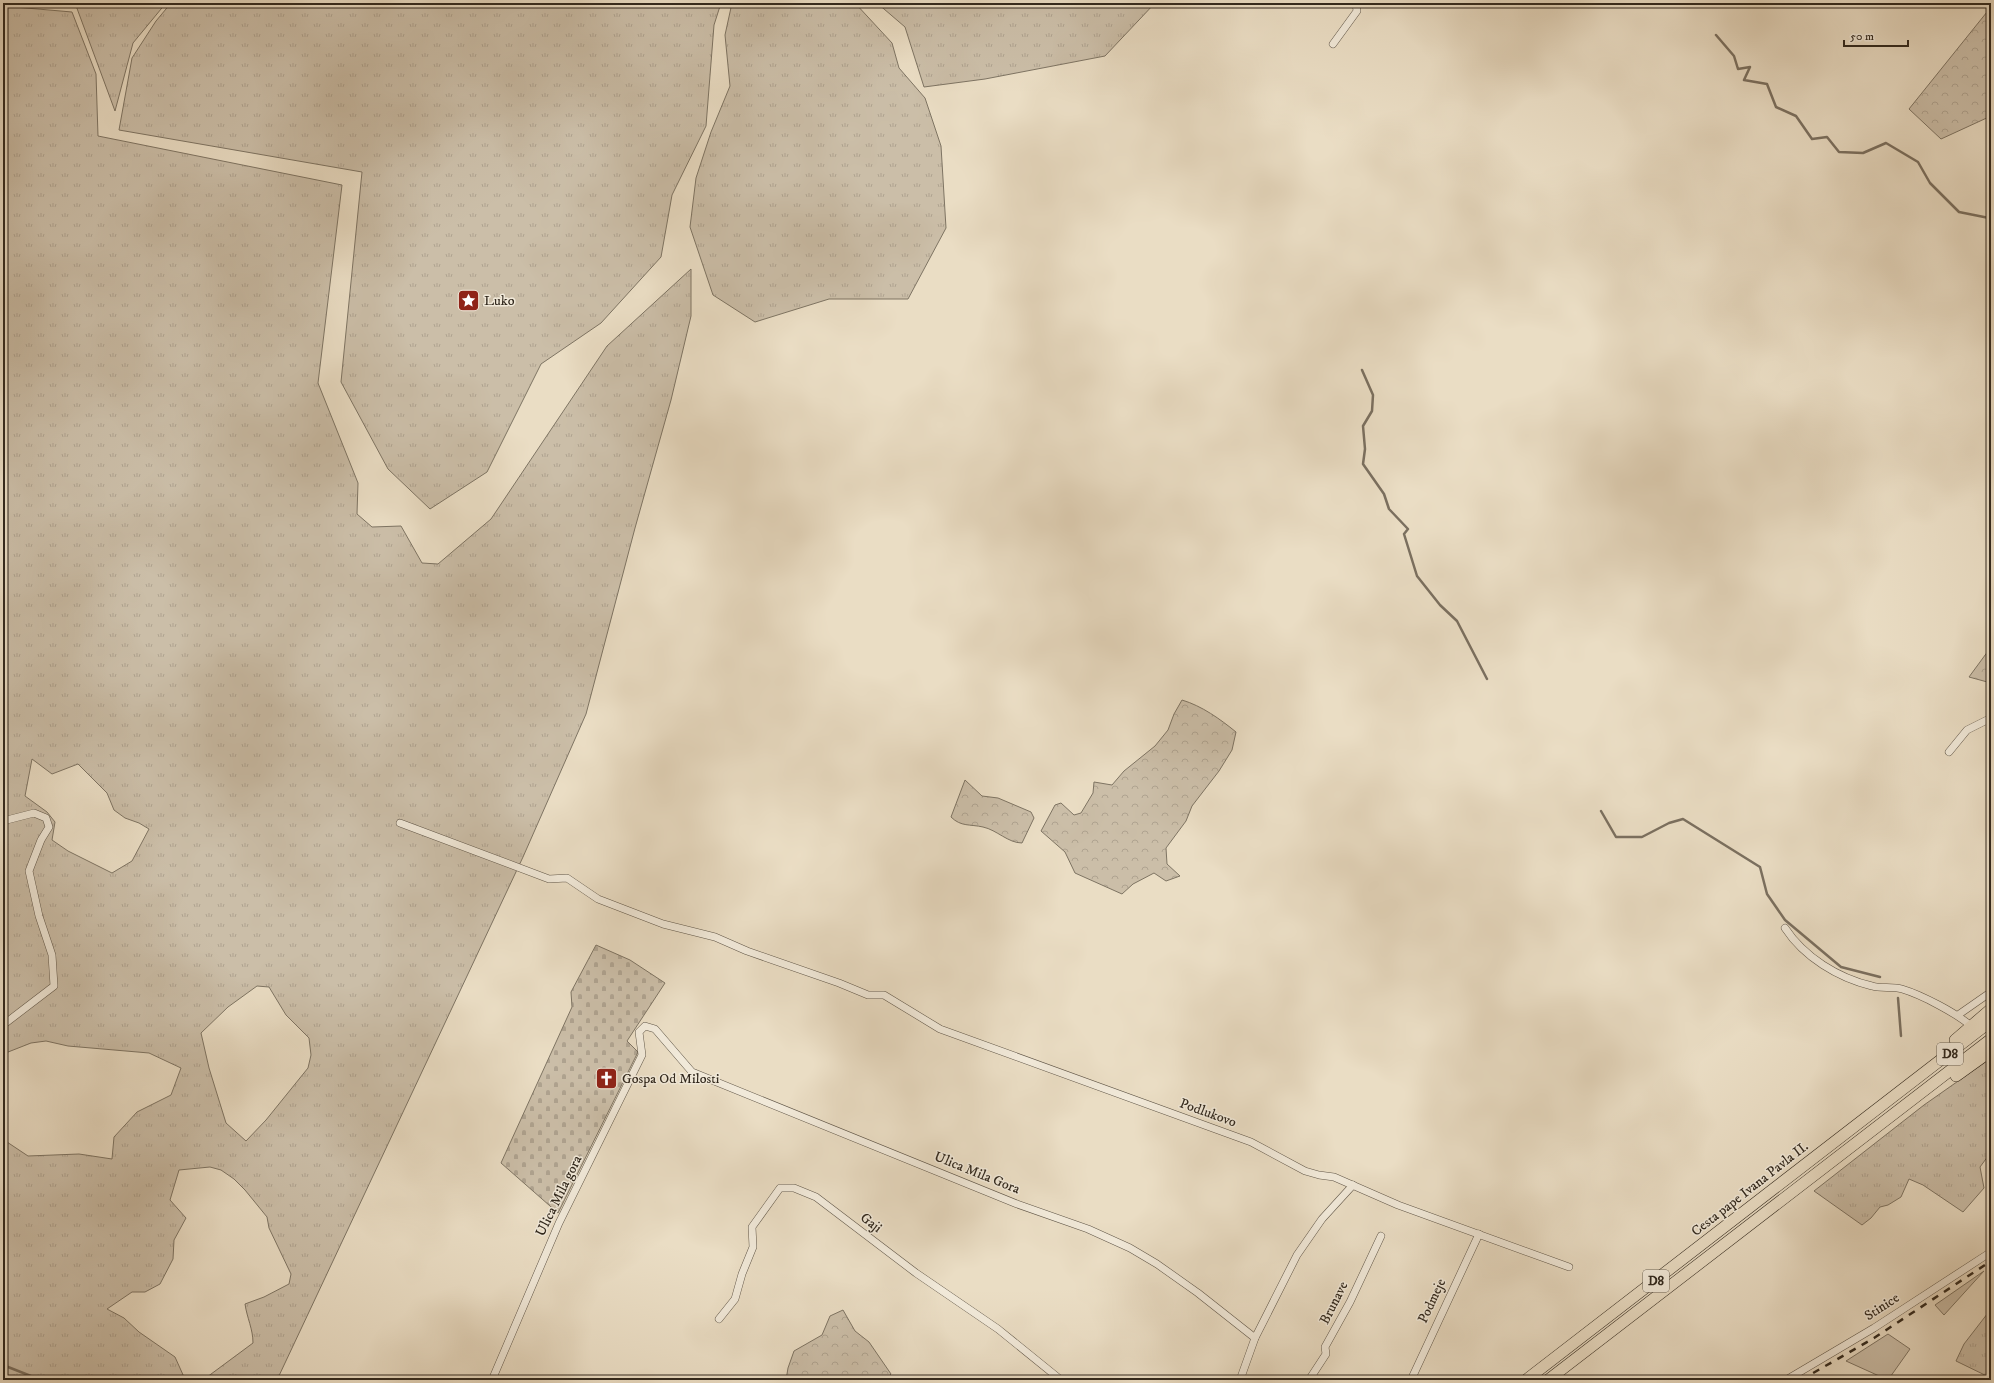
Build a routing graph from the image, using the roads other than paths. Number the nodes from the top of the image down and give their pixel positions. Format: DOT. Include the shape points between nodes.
graph roads {
  1 [pos="1356,3"];
  2 [pos="1333,44"];
  3 [pos="1991,718"];
  4 [pos="1949,752"];
  5 [pos="3,820"];
  6 [pos="400,823"];
  7 [pos="1784,928"];
  8 [pos="1991,992"];
  9 [pos="1991,1009"];
  10 [pos="1958,1015"];
  11 [pos="1991,1021"];
  12 [pos="3,1025"];
  13 [pos="645,1026"];
  14 [pos="1972,1026"];
  15 [pos="1991,1039"];
  16 [pos="1991,1051"];
  17 [pos="1908,1086"];
  18 [pos="1927,1090"];
  19 [pos="1353,1185"];
  20 [pos="1479,1234"];
  21 [pos="1381,1236"];
  22 [pos="1991,1252"];
  23 [pos="1569,1267"];
  24 [pos="719,1319"];
  25 [pos="1255,1338"];
  26 [pos="492,1380"];
  27 [pos="1061,1380"];
  28 [pos="1240,1380"];
  29 [pos="1309,1380"];
  30 [pos="1411,1380"];
  31 [pos="1526,1380"];
  32 [pos="1548,1380"];
  33 [pos="1786,1380"];
  1 -- 2 [label="street" via="1357,11"];
  3 -- 4 [label="street" via="1967,730"];
  5 -- 12 [label="street" via="34,813 46,818 49,827 40,840 29,871 39,916 52,955 54,986"];
  6 -- 19 [label="street, Podlukovo" via="549,879 567,878 598,899 663,924 715,937 868,996 884,995 940,1029 1251,1142 1305,1171 1334,1177"];
  7 -- 10 [label="street" via="1792,940 1827,968 1873,987 1903,990"];
  8 -- 10 [label="street"];
  9 -- 14 [label="main road"];
  10 -- 14 [label="street"];
  11 -- 17 [label="main road, Cesta pape Ivana Pavla II. / D8"];
  13 -- 25 [label="street, Ulica Mila Gora" via="656,1029 692,1072 1130,1248 1198,1293"];
  13 -- 26 [label="street, Ulica Mila gora" via="639,1032 642,1055 559,1223"];
  14 -- 17 [label="main road" via="1935,1056"];
  15 -- 18 [label="main road, Cesta pape Ivana Pavla II. / D8"];
  16 -- 18 [label="main road" via="1951,1080"];
  17 -- 31 [label="main road, Cesta pape Ivana Pavla II. / D8"];
  18 -- 32 [label="main road, Cesta pape Ivana Pavla II. / D8"];
  19 -- 20 [label="street, Podlukovo" via="1398,1205"];
  19 -- 25 [label="street" via="1322,1218 1297,1255"];
  20 -- 23 [label="street, Podlukovo"];
  20 -- 30 [label="street, Podmeje"];
  21 -- 29 [label="street, Brunave" via="1350,1302 1325,1347 1326,1354"];
  22 -- 33 [label="street, Stinice" via="1874,1328"];
  24 -- 27 [label="street, Gaji" via="735,1299 753,1247 752,1227 780,1188 794,1188 816,1197 916,1273 998,1329"];
  25 -- 28 [label="street"];
}
